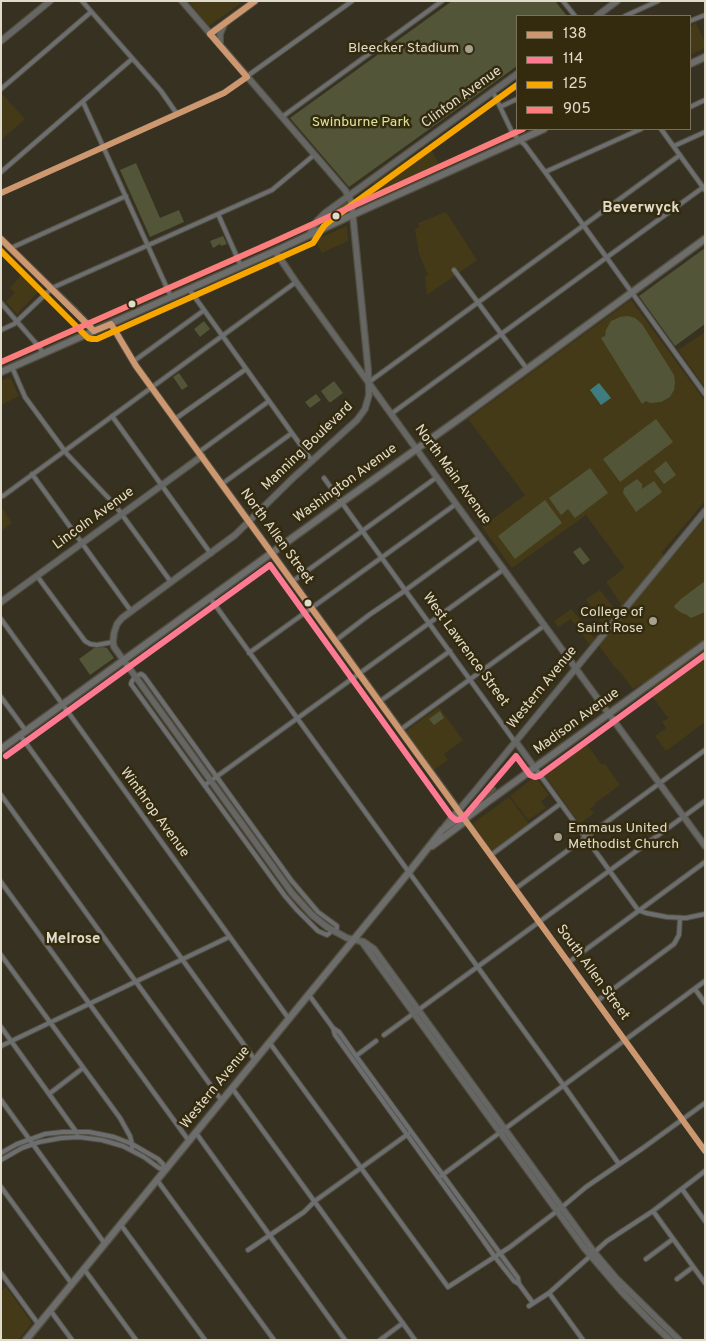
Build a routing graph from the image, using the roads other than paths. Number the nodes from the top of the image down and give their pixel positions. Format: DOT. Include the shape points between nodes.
graph roads {
  1 [pos="50,1"];
  2 [pos="82,1"];
  3 [pos="182,1"];
  4 [pos="255,1"];
  5 [pos="352,1"];
  6 [pos="442,1"];
  7 [pos="563,1"];
  8 [pos="617,1"];
  9 [pos="658,1"];
  10 [pos="91,12"];
  11 [pos="574,15"];
  12 [pos="598,15"];
  13 [pos="626,15"];
  14 [pos="705,15"];
  15 [pos="691,21"];
  16 [pos="226,22"];
  17 [pos="210,34"];
  18 [pos="1,41"];
  19 [pos="221,47"];
  20 [pos="705,57"];
  21 [pos="132,59"];
  22 [pos="691,64"];
  23 [pos="516,75"];
  24 [pos="247,77"];
  25 [pos="1,89"];
  26 [pos="493,92"];
  27 [pos="516,99"];
  28 [pos="705,100"];
  29 [pos="83,102"];
  30 [pos="500,107"];
  31 [pos="691,107"];
  32 [pos="178,114"];
  33 [pos="282,117"];
  34 [pos="542,130"];
  35 [pos="639,130"];
  36 [pos="662,130"];
  37 [pos="705,132"];
  38 [pos="519,140"];
  39 [pos="674,146"];
  40 [pos="104,147"];
  41 [pos="314,155"];
  42 [pos="680,155"];
  43 [pos="1,172"];
  44 [pos="545,172"];
  45 [pos="704,187"];
  46 [pos="1,194"];
  47 [pos="126,196"];
  48 [pos="349,196"];
  49 [pos="218,214"];
  50 [pos="353,215"];
  51 [pos="584,226"];
  52 [pos="309,235"];
  53 [pos="1,239"];
  54 [pos="705,239"];
  55 [pos="148,245"];
  56 [pos="11,248"];
  57 [pos="275,251"];
  58 [pos="607,258"];
  59 [pos="241,266"];
  60 [pos="454,270"];
  61 [pos="296,282"];
  62 [pos="52,288"];
  63 [pos="189,289"];
  64 [pos="631,292"];
  65 [pos="171,297"];
  66 [pos="478,302"];
  67 [pos="1,303"];
  68 [pos="203,311"];
  69 [pos="17,321"];
  70 [pos="111,324"];
  71 [pos="1,330"];
  72 [pos="94,331"];
  73 [pos="501,334"];
  74 [pos="222,336"];
  75 [pos="43,354"];
  76 [pos="134,361"];
  77 [pos="12,368"];
  78 [pos="246,368"];
  79 [pos="526,369"];
  80 [pos="1,372"];
  81 [pos="369,382"];
  82 [pos="152,387"];
  83 [pos="705,394"];
  84 [pos="269,401"];
  85 [pos="392,414"];
  86 [pos="112,416"];
  87 [pos="175,419"];
  88 [pos="292,433"];
  89 [pos="416,448"];
  90 [pos="64,451"];
  91 [pos="200,454"];
  92 [pos="312,460"];
  93 [pos="32,474"];
  94 [pos="437,477"];
  95 [pos="324,478"];
  96 [pos="222,484"];
  97 [pos="162,486"];
  98 [pos="3,496"];
  99 [pos="342,502"];
  100 [pos="456,504"];
  101 [pos="705,511"];
  102 [pos="123,514"];
  103 [pos="250,522"];
  104 [pos="362,530"];
  105 [pos="480,536"];
  106 [pos="82,544"];
  107 [pos="272,553"];
  108 [pos="211,554"];
  109 [pos="382,556"];
  110 [pos="504,569"];
  111 [pos="38,576"];
  112 [pos="293,581"];
  113 [pos="171,582"];
  114 [pos="406,590"];
  115 [pos="210,598"];
  116 [pos="1,602"];
  117 [pos="311,607"];
  118 [pos="131,611"];
  119 [pos="1,619"];
  120 [pos="429,622"];
  121 [pos="545,626"];
  122 [pos="335,640"];
  123 [pos="113,642"];
  124 [pos="705,644"];
  125 [pos="450,651"];
  126 [pos="249,652"];
  127 [pos="123,661"];
  128 [pos="576,668"];
  129 [pos="359,673"];
  130 [pos="135,677"];
  131 [pos="470,679"];
  132 [pos="1,697"];
  133 [pos="380,702"];
  134 [pos="62,705"];
  135 [pos="609,714"];
  136 [pos="297,718"];
  137 [pos="180,726"];
  138 [pos="174,730"];
  139 [pos="400,730"];
  140 [pos="23,733"];
  141 [pos="168,735"];
  142 [pos="516,742"];
  143 [pos="1,749"];
  144 [pos="705,750"];
  145 [pos="535,768"];
  146 [pos="214,779"];
  147 [pos="660,784"];
  148 [pos="205,785"];
  149 [pos="1,795"];
  150 [pos="705,801"];
  151 [pos="560,804"];
  152 [pos="458,811"];
  153 [pos="684,817"];
  154 [pos="465,819"];
  155 [pos="454,821"];
  156 [pos="442,830"];
  157 [pos="255,836"];
  158 [pos="442,838"];
  159 [pos="585,838"];
  160 [pos="246,842"];
  161 [pos="705,846"];
  162 [pos="425,852"];
  163 [pos="491,855"];
  164 [pos="705,862"];
  165 [pos="610,871"];
  166 [pos="409,872"];
  167 [pos="291,880"];
  168 [pos="1,882"];
  169 [pos="285,884"];
  170 [pos="279,888"];
  171 [pos="515,889"];
  172 [pos="638,910"];
  173 [pos="705,914"];
  174 [pos="680,918"];
  175 [pos="540,922"];
  176 [pos="334,932"];
  177 [pos="229,937"];
  178 [pos="357,940"];
  179 [pos="1,955"];
  180 [pos="182,959"];
  181 [pos="569,962"];
  182 [pos="477,967"];
  183 [pos="136,982"];
  184 [pos="705,982"];
  185 [pos="695,989"];
  186 [pos="308,995"];
  187 [pos="597,1001"];
  188 [pos="705,1003"];
  189 [pos="89,1004"];
  190 [pos="416,1012"];
  191 [pos="289,1019"];
  192 [pos="50,1022"];
  193 [pos="1,1027"];
  194 [pos="384,1035"];
  195 [pos="625,1040"];
  196 [pos="11,1041"];
  197 [pos="376,1041"];
  198 [pos="269,1042"];
  199 [pos="1,1046"];
  200 [pos="354,1058"];
  201 [pos="255,1060"];
  202 [pos="83,1068"];
  203 [pos="564,1086"];
  204 [pos="232,1088"];
  205 [pos="49,1094"];
  206 [pos="1,1100"];
  207 [pos="222,1101"];
  208 [pos="705,1103"];
  209 [pos="682,1120"];
  210 [pos="502,1130"];
  211 [pos="76,1131"];
  212 [pos="196,1133"];
  213 [pos="409,1133"];
  214 [pos="79,1137"];
  215 [pos="29,1139"];
  216 [pos="189,1141"];
  217 [pos="33,1144"];
  218 [pos="132,1144"];
  219 [pos="132,1150"];
  220 [pos="704,1150"];
  221 [pos="1,1152"];
  222 [pos="1,1160"];
  223 [pos="619,1164"];
  224 [pos="362,1168"];
  225 [pos="166,1170"];
  226 [pos="705,1171"];
  227 [pos="440,1176"];
  228 [pos="157,1180"];
  229 [pos="1,1187"];
  230 [pos="682,1189"];
  231 [pos="315,1202"];
  232 [pos="559,1210"];
  233 [pos="653,1211"];
  234 [pos="705,1221"];
  235 [pos="121,1225"];
  236 [pos="270,1235"];
  237 [pos="673,1239"];
  238 [pos="105,1244"];
  239 [pos="248,1250"];
  240 [pos="592,1254"];
  241 [pos="497,1255"];
  242 [pos="646,1259"];
  243 [pos="693,1267"];
  244 [pos="84,1269"];
  245 [pos="1,1273"];
  246 [pos="676,1278"];
  247 [pos="705,1283"];
  248 [pos="72,1284"];
  249 [pos="549,1293"];
  250 [pos="50,1310"];
  251 [pos="403,1323"];
  252 [pos="39,1325"];
  253 [pos="667,1332"];
  254 [pos="580,1339"];
  255 [pos="26,1340"];
  256 [pos="72,1340"];
  257 [pos="136,1340"];
  258 [pos="205,1340"];
  259 [pos="274,1340"];
  260 [pos="345,1340"];
  261 [pos="380,1340"];
  262 [pos="415,1340"];
  263 [pos="670,1340"];
  264 [pos="679,1340"];
  1 -- 18 [label="street"];
  2 -- 10 [label="street"];
  3 -- 17 [label="street"];
  4 -- 16 [label="street"];
  5 -- 24 [label="street"];
  6 -- 33 [label="street"];
  7 -- 11 [label="street"];
  8 -- 12 [label="street"];
  9 -- 13 [label="street"];
  10 -- 21 [label="street"];
  10 -- 25 [label="street"];
  14 -- 15 [label="street"];
  16 -- 17 [label="street"];
  16 -- 19 [label="street" via="220,34"];
  17 -- 19 [label="street"];
  19 -- 24 [label="street"];
  20 -- 22 [label="main road"];
  21 -- 29 [label="street"];
  21 -- 32 [label="street"];
  23 -- 26 [label="street, Clinton Avenue"];
  24 -- 32 [label="street" via="224,93"];
  24 -- 33 [label="street"];
  26 -- 30 [label="street"];
  26 -- 48 [label="street, Clinton Avenue"];
  27 -- 30 [label="street"];
  28 -- 31 [label="street"];
  29 -- 40 [label="street"];
  29 -- 43 [label="street"];
  30 -- 38 [label="street"];
  32 -- 40 [label="street"];
  33 -- 41 [label="street"];
  34 -- 38 [label="main road"];
  35 -- 44 [label="street"];
  36 -- 39 [label="street"];
  37 -- 39 [label="street"];
  38 -- 44 [label="street"];
  38 -- 50 [label="main road"];
  39 -- 42 [label="street"];
  40 -- 46 [label="street"];
  40 -- 47 [label="street"];
  41 -- 48 [label="street"];
  41 -- 49 [label="street" via="272,190"];
  42 -- 45 [label="street"];
  42 -- 51 [label="street"];
  44 -- 51 [label="street"];
  45 -- 58 [label="street"];
  47 -- 55 [label="street"];
  47 -- 56 [label="street"];
  48 -- 50 [label="street, Manning Boulevard"];
  48 -- 52 [label="street, Clinton Avenue" via="320,218"];
  49 -- 55 [label="street"];
  49 -- 59 [label="street"];
  50 -- 52 [label="main road"];
  50 -- 81 [label="street, Manning Boulevard"];
  51 -- 58 [label="street"];
  51 -- 66 [label="street"];
  52 -- 57 [label="main road"];
  53 -- 56 [label="street"];
  54 -- 64 [label="main road, Washington Avenue"];
  55 -- 62 [label="street"];
  55 -- 65 [label="street"];
  56 -- 62 [label="street"];
  57 -- 59 [label="main road"];
  57 -- 61 [label="street, North Main Avenue"];
  58 -- 64 [label="street"];
  58 -- 73 [label="street"];
  59 -- 63 [label="main road"];
  60 -- 66 [label="street"];
  61 -- 74 [label="street"];
  61 -- 81 [label="street, North Main Avenue"];
  62 -- 69 [label="street"];
  62 -- 72 [label="street"];
  63 -- 65 [label="main road"];
  63 -- 68 [label="street"];
  64 -- 79 [label="main road, Washington Avenue"];
  64 -- 83 [label="street"];
  65 -- 70 [label="main road"];
  66 -- 73 [label="street"];
  66 -- 81 [label="street"];
  67 -- 69 [label="street"];
  68 -- 74 [label="street"];
  68 -- 76 [label="street"];
  69 -- 71 [label="street"];
  69 -- 75 [label="street"];
  70 -- 72 [label="main road"];
  70 -- 76 [label="street, North Allen Street"];
  72 -- 75 [label="main road"];
  73 -- 79 [label="street"];
  73 -- 85 [label="street"];
  74 -- 78 [label="street"];
  74 -- 82 [label="street"];
  75 -- 77 [label="main road"];
  76 -- 82 [label="street, North Allen Street"];
  77 -- 80 [label="main road"];
  77 -- 90 [label="street" via="25,397"];
  78 -- 84 [label="street"];
  78 -- 87 [label="street"];
  79 -- 89 [label="main road, Washington Avenue"];
  81 -- 85 [label="street, North Main Avenue"];
  81 -- 92 [label="street, Manning Boulevard" via="369,397 361,415"];
  82 -- 86 [label="street"];
  82 -- 87 [label="street, North Allen Street"];
  84 -- 88 [label="street"];
  84 -- 91 [label="street, Lincoln Avenue"];
  85 -- 89 [label="street, North Main Avenue"];
  86 -- 90 [label="street"];
  86 -- 97 [label="street"];
  87 -- 91 [label="street, North Allen Street"];
  88 -- 92 [label="street"];
  88 -- 96 [label="street"];
  89 -- 94 [label="street, North Main Avenue"];
  89 -- 99 [label="main road, Washington Avenue"];
  90 -- 93 [label="street"];
  90 -- 102 [label="street"];
  91 -- 96 [label="street, North Allen Street"];
  91 -- 97 [label="street, Lincoln Avenue"];
  92 -- 103 [label="street, Manning Boulevard"];
  93 -- 98 [label="street"];
  93 -- 106 [label="street"];
  94 -- 100 [label="street, North Main Avenue"];
  94 -- 104 [label="street"];
  95 -- 99 [label="street, West Lawrence Street"];
  96 -- 103 [label="street, North Allen Street"];
  97 -- 102 [label="street, Lincoln Avenue"];
  97 -- 108 [label="street"];
  99 -- 104 [label="street, West Lawrence Street"];
  99 -- 107 [label="main road, Washington Avenue"];
  100 -- 105 [label="street, North Main Avenue"];
  100 -- 109 [label="street"];
  101 -- 128 [label="street, Western Avenue"];
  102 -- 106 [label="street, Lincoln Avenue"];
  102 -- 113 [label="street"];
  103 -- 107 [label="street, North Allen Street"];
  103 -- 108 [label="street, Manning Boulevard"];
  104 -- 109 [label="street, West Lawrence Street"];
  104 -- 112 [label="street"];
  105 -- 110 [label="street, North Main Avenue"];
  105 -- 114 [label="street"];
  106 -- 111 [label="street, Lincoln Avenue"];
  106 -- 118 [label="street"];
  107 -- 112 [label="street, North Allen Street"];
  107 -- 115 [label="main road, Washington Avenue"];
  108 -- 113 [label="street, Manning Boulevard"];
  109 -- 114 [label="street, West Lawrence Street"];
  109 -- 117 [label="street"];
  110 -- 120 [label="street"];
  110 -- 121 [label="street, North Main Avenue"];
  111 -- 116 [label="street, Lincoln Avenue"];
  111 -- 123 [label="street" via="86,642 97,645"];
  112 -- 117 [label="street, North Allen Street"];
  113 -- 118 [label="street, Manning Boulevard"];
  114 -- 120 [label="street, West Lawrence Street"];
  114 -- 122 [label="street"];
  115 -- 126 [label="street"];
  115 -- 127 [label="main road, Washington Avenue"];
  117 -- 122 [label="street, North Allen Street"];
  117 -- 126 [label="street"];
  118 -- 123 [label="street, Manning Boulevard" via="118,622"];
  119 -- 134 [label="street, Winthrop Avenue"];
  120 -- 125 [label="street, West Lawrence Street"];
  120 -- 129 [label="street"];
  121 -- 128 [label="street, North Main Avenue"];
  121 -- 131 [label="street"];
  122 -- 129 [label="street, North Allen Street"];
  123 -- 127 [label="street"];
  124 -- 135 [label="main road, Madison Avenue"];
  125 -- 131 [label="street, West Lawrence Street"];
  125 -- 133 [label="street"];
  126 -- 136 [label="street"];
  127 -- 130 [label="street"];
  127 -- 134 [label="main road, Washington Avenue"];
  128 -- 135 [label="street, North Main Avenue"];
  128 -- 142 [label="street, Western Avenue"];
  129 -- 133 [label="street, North Allen Street"];
  129 -- 136 [label="street"];
  130 -- 137 [label="street" via="144,676"];
  130 -- 138 [label="street"];
  130 -- 141 [label="street" via="131,684"];
  131 -- 139 [label="street"];
  131 -- 142 [label="street, West Lawrence Street"];
  132 -- 140 [label="street"];
  133 -- 139 [label="street, North Allen Street"];
  134 -- 140 [label="main road, Washington Avenue"];
  134 -- 177 [label="street, Winthrop Avenue"];
  135 -- 145 [label="main road, Madison Avenue"];
  135 -- 147 [label="street, North Main Avenue"];
  136 -- 146 [label="street"];
  136 -- 166 [label="street"];
  137 -- 138 [label="street"];
  137 -- 146 [label="street"];
  138 -- 141 [label="street"];
  138 -- 146 [label="street"];
  139 -- 152 [label="street, North Allen Street"];
  140 -- 143 [label="main road, Washington Avenue"];
  140 -- 180 [label="street"];
  141 -- 148 [label="street"];
  142 -- 145 [label="street, West Lawrence Street"];
  142 -- 152 [label="street, Western Avenue"];
  144 -- 147 [label="street"];
  145 -- 151 [label="street, West Lawrence Street"];
  145 -- 154 [label="main road, Madison Avenue"];
  146 -- 148 [label="street"];
  146 -- 157 [label="street"];
  147 -- 153 [label="street, North Main Avenue"];
  147 -- 159 [label="street"];
  148 -- 160 [label="street"];
  149 -- 183 [label="street"];
  150 -- 153 [label="street"];
  151 -- 159 [label="street, West Lawrence Street"];
  151 -- 163 [label="street"];
  152 -- 154 [label="street, South Allen Street"];
  152 -- 155 [label="street, Western Avenue"];
  152 -- 156 [label="street, Western Avenue"];
  153 -- 161 [label="street, North Main Avenue"];
  153 -- 165 [label="street"];
  154 -- 155 [label="main road, Madison Avenue"];
  154 -- 158 [label="main road, Madison Avenue"];
  154 -- 163 [label="street, South Allen Street"];
  155 -- 156 [label="main road, Madison Avenue"];
  155 -- 158 [label="street, Western Avenue"];
  156 -- 162 [label="main road, Western Avenue"];
  157 -- 160 [label="street"];
  157 -- 167 [label="street"];
  157 -- 169 [label="street"];
  158 -- 162 [label="main road, Western Avenue"];
  159 -- 165 [label="street, West Lawrence Street"];
  159 -- 171 [label="street"];
  160 -- 170 [label="street"];
  162 -- 166 [label="main road, Western Avenue"];
  163 -- 171 [label="street, South Allen Street"];
  164 -- 172 [label="street"];
  165 -- 172 [label="street, West Lawrence Street"];
  165 -- 175 [label="street"];
  166 -- 178 [label="main road, Western Avenue"];
  166 -- 182 [label="street"];
  167 -- 169 [label="street"];
  167 -- 176 [label="street" via="318,912 337,926"];
  168 -- 189 [label="street"];
  169 -- 170 [label="street"];
  169 -- 176 [label="street" via="312,915"];
  170 -- 176 [label="street" via="315,928 327,935"];
  171 -- 175 [label="street, South Allen Street"];
  172 -- 174 [label="street"];
  172 -- 181 [label="street"];
  173 -- 174 [label="street"];
  174 -- 187 [label="street" via="679,935 673,946"];
  175 -- 181 [label="street, South Allen Street"];
  175 -- 182 [label="street"];
  176 -- 178 [label="street"];
  177 -- 180 [label="street"];
  177 -- 191 [label="street, Winthrop Avenue"];
  178 -- 186 [label="main road, Western Avenue"];
  178 -- 190 [label="street" via="374,949"];
  179 -- 192 [label="street"];
  180 -- 183 [label="street"];
  180 -- 201 [label="street"];
  181 -- 187 [label="street, South Allen Street"];
  182 -- 190 [label="street"];
  182 -- 203 [label="street"];
  183 -- 189 [label="street"];
  183 -- 207 [label="street"];
  184 -- 185 [label="street"];
  185 -- 188 [label="street"];
  185 -- 195 [label="street"];
  186 -- 191 [label="main road, Western Avenue"];
  186 -- 200 [label="street" via="339,1032"];
  187 -- 195 [label="street, South Allen Street"];
  189 -- 192 [label="street"];
  189 -- 216 [label="street"];
  190 -- 194 [label="street"];
  190 -- 210 [label="street"];
  191 -- 198 [label="main road, Western Avenue"];
  192 -- 196 [label="street"];
  192 -- 202 [label="street"];
  193 -- 196 [label="street"];
  195 -- 203 [label="street"];
  195 -- 209 [label="street, South Allen Street"];
  196 -- 199 [label="street"];
  196 -- 205 [label="street"];
  197 -- 200 [label="street"];
  198 -- 201 [label="main road, Western Avenue"];
  198 -- 224 [label="street"];
  200 -- 213 [label="street"];
  201 -- 204 [label="main road, Western Avenue"];
  202 -- 205 [label="street"];
  202 -- 218 [label="street" via="127,1129"];
  203 -- 210 [label="street"];
  203 -- 223 [label="street"];
  204 -- 207 [label="main road, Western Avenue"];
  204 -- 231 [label="street"];
  205 -- 211 [label="street"];
  206 -- 215 [label="street"];
  207 -- 212 [label="main road, Western Avenue"];
  208 -- 209 [label="street"];
  209 -- 220 [label="street, South Allen Street"];
  209 -- 223 [label="street"];
  210 -- 227 [label="street"];
  210 -- 232 [label="street"];
  211 -- 214 [label="street"];
  211 -- 215 [label="street"];
  211 -- 218 [label="street" via="105,1134"];
  212 -- 216 [label="main road, Western Avenue"];
  212 -- 236 [label="street"];
  213 -- 224 [label="street"];
  213 -- 227 [label="street"];
  214 -- 217 [label="street"];
  214 -- 219 [label="street" via="102,1140"];
  215 -- 217 [label="street"];
  215 -- 221 [label="street"];
  216 -- 225 [label="main road, Western Avenue"];
  217 -- 222 [label="street"];
  217 -- 238 [label="street"];
  218 -- 219 [label="street"];
  218 -- 225 [label="street" via="158,1160"];
  219 -- 225 [label="street"];
  223 -- 232 [label="street"];
  224 -- 231 [label="street"];
  224 -- 241 [label="street" via="448,1287"];
  225 -- 228 [label="main road, Western Avenue"];
  226 -- 230 [label="street"];
  227 -- 241 [label="street"];
  228 -- 235 [label="main road, Western Avenue"];
  228 -- 259 [label="street"];
  229 -- 248 [label="street"];
  230 -- 233 [label="street"];
  230 -- 234 [label="street"];
  231 -- 236 [label="street"];
  231 -- 251 [label="street"];
  232 -- 240 [label="street"];
  232 -- 241 [label="street"];
  233 -- 237 [label="street"];
  233 -- 240 [label="street"];
  235 -- 238 [label="main road, Western Avenue"];
  235 -- 258 [label="street"];
  236 -- 239 [label="street"];
  236 -- 260 [label="street"];
  237 -- 242 [label="street"];
  237 -- 243 [label="street"];
  238 -- 244 [label="main road, Western Avenue"];
  240 -- 249 [label="street"];
  240 -- 253 [label="street"];
  241 -- 249 [label="street" via="518,1278 518,1284 531,1305"];
  243 -- 246 [label="street"];
  243 -- 247 [label="street"];
  244 -- 248 [label="main road, Western Avenue"];
  244 -- 257 [label="street"];
  245 -- 252 [label="street"];
  248 -- 250 [label="main road, Western Avenue"];
  249 -- 254 [label="street"];
  250 -- 252 [label="main road, Western Avenue"];
  250 -- 256 [label="street"];
  251 -- 261 [label="street"];
  251 -- 262 [label="street"];
  252 -- 255 [label="main road, Western Avenue"];
  253 -- 263 [label="street"];
  253 -- 264 [label="street"];
}
